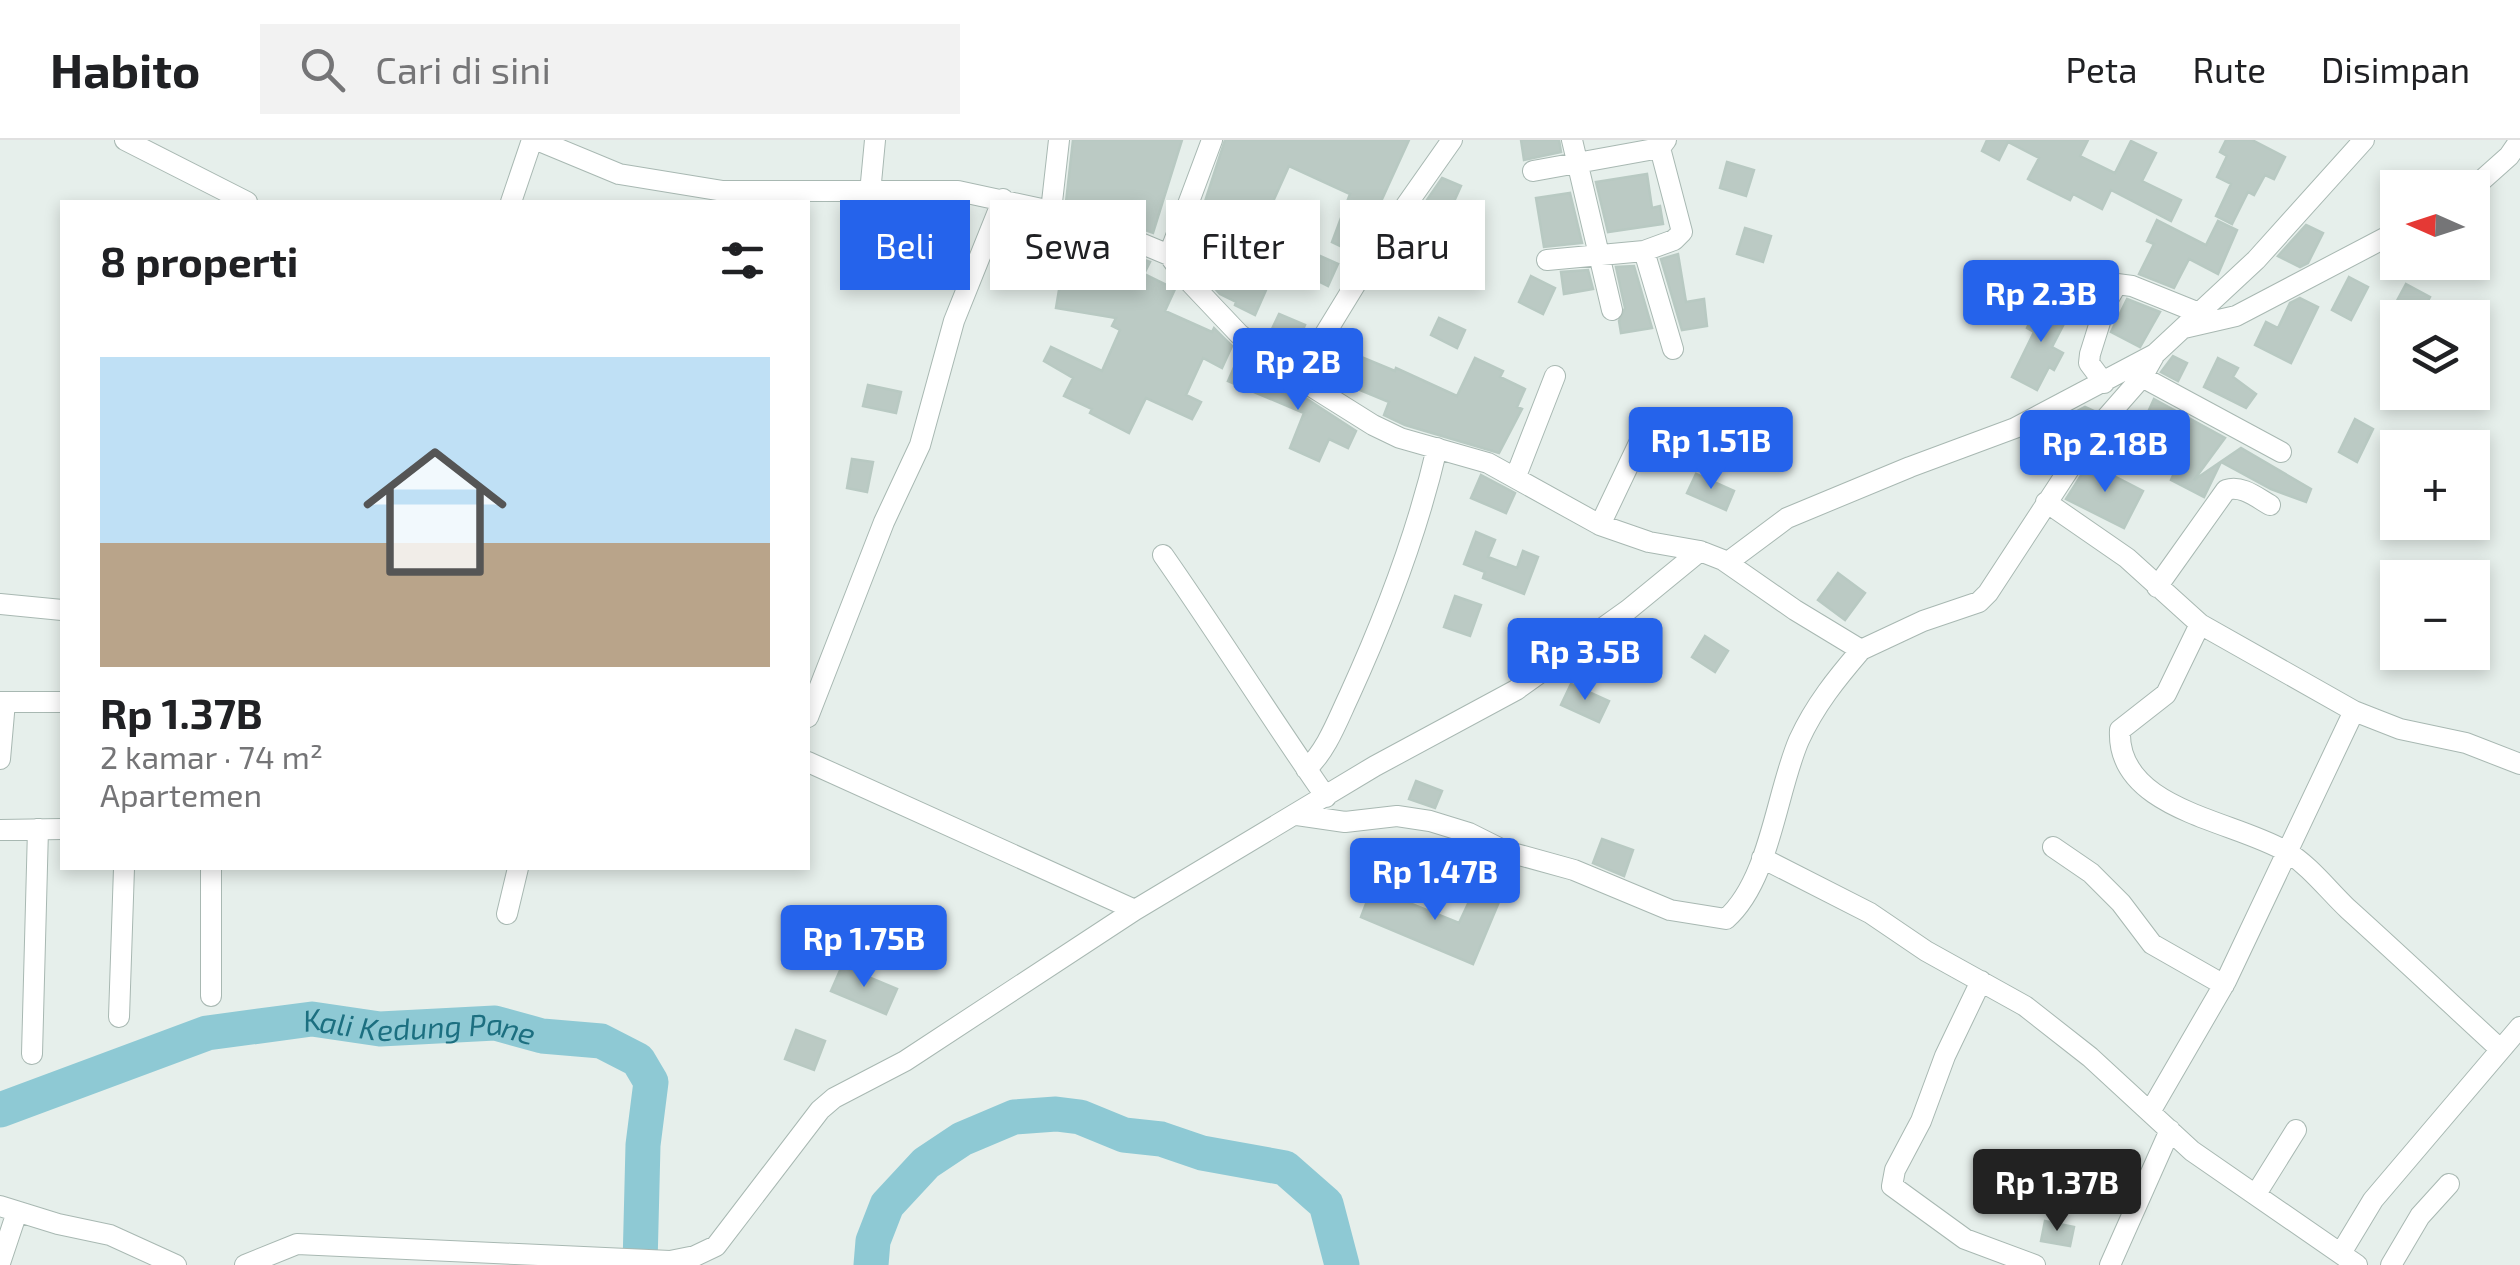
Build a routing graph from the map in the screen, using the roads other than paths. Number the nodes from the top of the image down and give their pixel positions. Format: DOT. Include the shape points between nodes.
graph roads {
  1 [pos="124,140"];
  2 [pos="535,140"];
  3 [pos="874,140"];
  4 [pos="1059,140"];
  5 [pos="1212,140"];
  6 [pos="1572,140"];
  7 [pos="2364,140"];
  8 [pos="2520,140"];
  9 [pos="1446,142"];
  10 [pos="1663,143"];
  11 [pos="1577,163"];
  12 [pos="1533,172"];
  13 [pos="2490,173"];
  14 [pos="870,193"];
  15 [pos="1002,199"];
  16 [pos="243,200"];
  17 [pos="513,200"];
  18 [pos="1006,200"];
  19 [pos="1052,200"];
  20 [pos="1189,200"];
  21 [pos="2380,240"];
  22 [pos="1644,250"];
  23 [pos="1598,253"];
  24 [pos="1548,260"];
  25 [pos="1197,290"];
  26 [pos="1612,310"];
  27 [pos="2199,314"];
  28 [pos="2182,329"];
  29 [pos="1673,349"];
  30 [pos="2154,354"];
  31 [pos="1554,376"];
  32 [pos="2142,376"];
  33 [pos="1298,378"];
  34 [pos="2104,383"];
  35 [pos="1650,420"];
  36 [pos="1437,448"];
  37 [pos="2281,452"];
  38 [pos="1516,476"];
  39 [pos="2046,502"];
  40 [pos="2270,505"];
  41 [pos="1600,525"];
  42 [pos="1163,555"];
  43 [pos="1715,556"];
  44 [pos="2157,587"];
  45 [pos="0,604"];
  46 [pos="60,610"];
  47 [pos="2200,624"];
  48 [pos="1862,650"];
  49 [pos="2,702"];
  50 [pos="60,702"];
  51 [pos="2354,712"];
  52 [pos="810,713"];
  53 [pos="0,758"];
  54 [pos="810,763"];
  55 [pos="2520,764"];
  56 [pos="1306,769"];
  57 [pos="1312,805"];
  58 [pos="60,828"];
  59 [pos="38,829"];
  60 [pos="0,830"];
  61 [pos="2054,847"];
  62 [pos="2288,852"];
  63 [pos="1762,858"];
  64 [pos="124,870"];
  65 [pos="211,870"];
  66 [pos="518,870"];
  67 [pos="1134,910"];
  68 [pos="507,914"];
  69 [pos="1981,981"];
  70 [pos="2224,986"];
  71 [pos="211,996"];
  72 [pos="120,1016"];
  73 [pos="2520,1027"];
  74 [pos="2500,1049"];
  75 [pos="32,1054"];
  76 [pos="2150,1112"];
  77 [pos="2170,1130"];
  78 [pos="2296,1130"];
  79 [pos="2449,1184"];
  80 [pos="2256,1194"];
  81 [pos="8,1209"];
  82 [pos="2349,1259"];
  83 [pos="0,1263"];
  84 [pos="176,1265"];
  85 [pos="245,1265"];
  86 [pos="2035,1265"];
  87 [pos="2110,1265"];
  88 [pos="2391,1265"];
  1 -- 16 [label="street"];
  2 -- 14 [label="street" via="619,174 723,190"];
  2 -- 17 [label="street"];
  3 -- 14 [label="street"];
  4 -- 19 [label="street"];
  5 -- 20 [label="street"];
  6 -- 11 [label="street"];
  7 -- 27 [label="street"];
  8 -- 13 [label="street"];
  9 -- 33 [label="street"];
  10 -- 11 [label="street"];
  10 -- 22 [label="street" via="1682,232"];
  11 -- 12 [label="street"];
  11 -- 23 [label="street"];
  14 -- 15 [label="street"];
  15 -- 18 [label="street"];
  15 -- 52 [label="street" via="954,321 920,446"];
  21 -- 28 [label="street" via="2236,316"];
  22 -- 23 [label="street"];
  22 -- 29 [label="street"];
  23 -- 24 [label="street"];
  23 -- 26 [label="street"];
  25 -- 33 [label="street" via="1239,334"];
  27 -- 28 [label="street"];
  27 -- 34 [label="street" via="2117,284 2090,354"];
  28 -- 30 [label="street"];
  30 -- 32 [label="street"];
  30 -- 34 [label="street"];
  31 -- 38 [label="street"];
  32 -- 37 [label="street"];
  32 -- 39 [label="street"];
  33 -- 36 [label="street" via="1374,425"];
  34 -- 43 [label="street" via="2015,428 1788,518"];
  35 -- 41 [label="street"];
  36 -- 38 [label="street"];
  36 -- 56 [label="street" via="1415,534 1377,634 1334,728"];
  38 -- 41 [label="street"];
  39 -- 44 [label="street"];
  39 -- 48 [label="street" via="2012,562 1979,602"];
  40 -- 44 [label="street" via="2248,492 2226,490"];
  41 -- 43 [label="street"];
  42 -- 56 [label="street"];
  43 -- 48 [label="street"];
  43 -- 57 [label="street" via="1516,690"];
  44 -- 47 [label="street"];
  45 -- 46 [label="street"];
  47 -- 51 [label="street"];
  47 -- 62 [label="street" via="2163,698 2120,730 2124,760 2140,784"];
  48 -- 63 [label="street" via="1823,696 1799,740"];
  49 -- 50 [label="street"];
  49 -- 53 [label="street"];
  51 -- 55 [label="street"];
  51 -- 62 [label="street"];
  54 -- 67 [label="street"];
  56 -- 57 [label="street"];
  57 -- 63 [label="street" via="1346,822 1396,816 1430,821 1670,910 1721,920 1743,898"];
  57 -- 67 [label="street"];
  58 -- 59 [label="street"];
  59 -- 60 [label="street"];
  59 -- 75 [label="street"];
  61 -- 70 [label="street" via="2091,873 2152,944"];
  62 -- 70 [label="street"];
  62 -- 74 [label="street"];
  63 -- 69 [label="street"];
  64 -- 72 [label="street"];
  65 -- 71 [label="street"];
  66 -- 68 [label="street"];
  67 -- 85 [label="street" via="905,1061 826,1103 716,1246 695,1256 670,1262 296,1244"];
  69 -- 76 [label="street" via="2025,1006"];
  69 -- 86 [label="street" via="1892,1186 1965,1239"];
  70 -- 76 [label="street"];
  73 -- 74 [label="street"];
  74 -- 82 [label="street" via="2373,1200"];
  76 -- 77 [label="street"];
  77 -- 80 [label="street"];
  77 -- 87 [label="street"];
  78 -- 80 [label="street"];
  79 -- 88 [label="street"];
  80 -- 82 [label="street"];
  81 -- 83 [label="street"];
  81 -- 84 [label="street" via="110,1235"];
}
